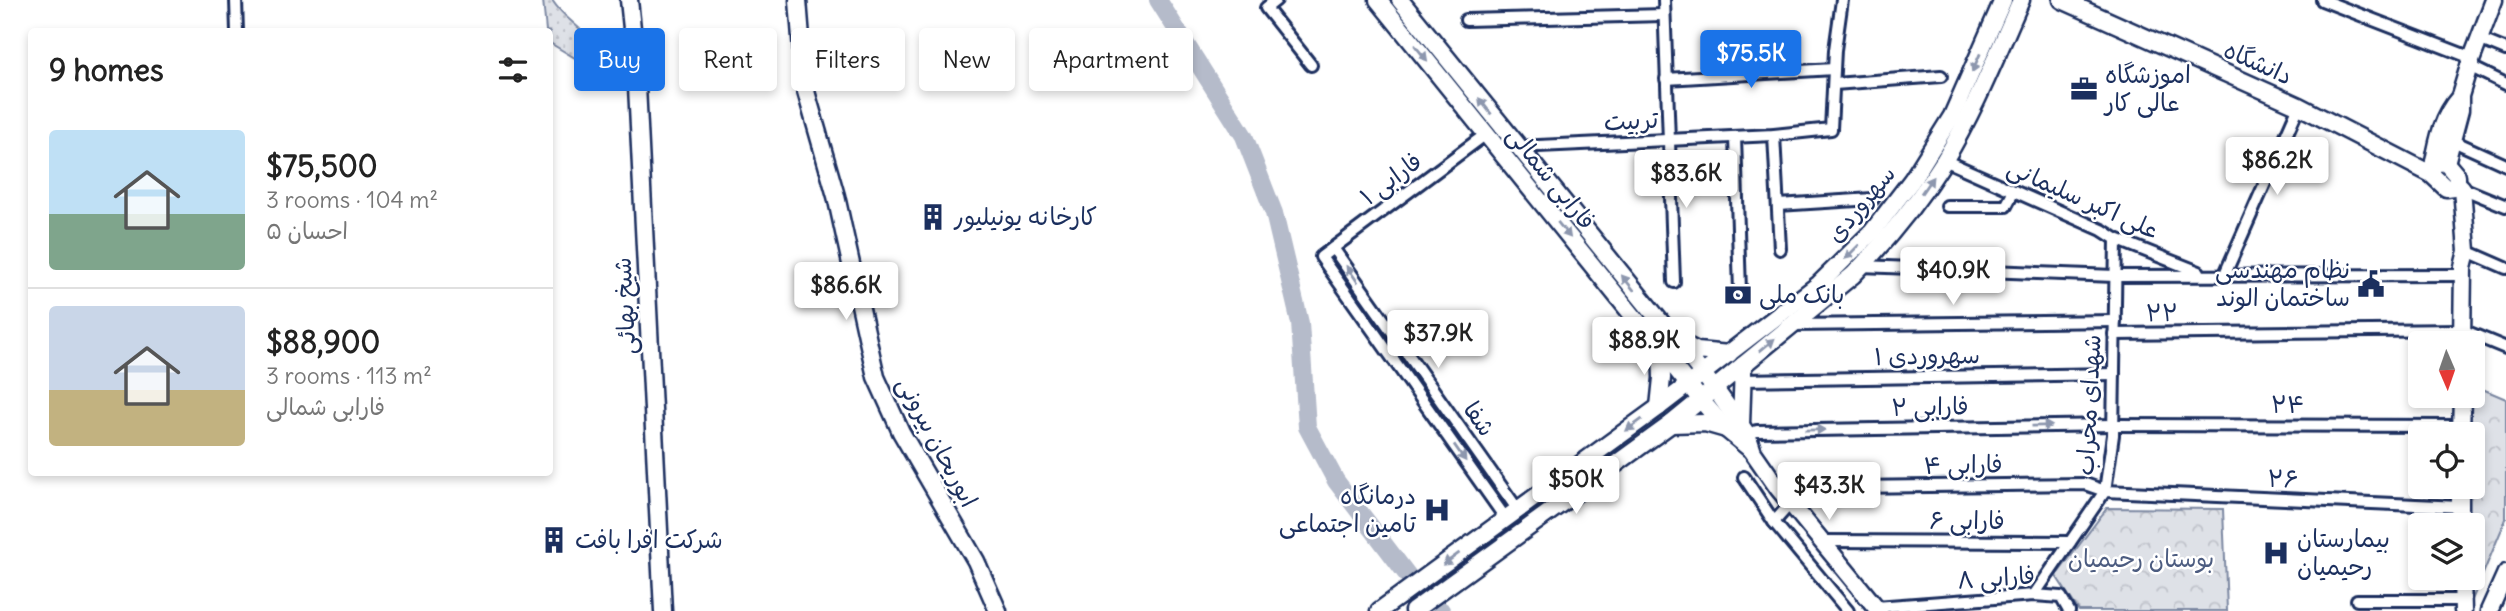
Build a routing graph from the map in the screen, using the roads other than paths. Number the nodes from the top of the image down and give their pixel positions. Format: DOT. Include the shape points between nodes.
graph roads {
  1 [pos="236,0"];
  2 [pos="629,0"];
  3 [pos="798,0"];
  4 [pos="1276,0"];
  5 [pos="1378,0"];
  6 [pos="1400,0"];
  7 [pos="1664,0"];
  8 [pos="1842,0"];
  9 [pos="2003,0"];
  10 [pos="2021,0"];
  11 [pos="2062,0"];
  12 [pos="2322,0"];
  13 [pos="2494,0"];
  14 [pos="1664,15"];
  15 [pos="1466,20"];
  16 [pos="237,28"];
  17 [pos="2479,38"];
  18 [pos="2506,50"];
  19 [pos="2470,62"];
  20 [pos="1311,65"];
  21 [pos="1834,69"];
  22 [pos="1941,76"];
  23 [pos="1666,79"];
  24 [pos="1834,84"];
  25 [pos="2506,84"];
  26 [pos="2460,96"];
  27 [pos="2299,106"];
  28 [pos="1486,134"];
  29 [pos="1774,135"];
  30 [pos="1735,137"];
  31 [pos="1667,140"];
  32 [pos="2451,140"];
  33 [pos="1517,147"];
  34 [pos="1944,160"];
  35 [pos="2506,165"];
  36 [pos="2437,166"];
  37 [pos="2455,186"];
  38 [pos="2014,191"];
  39 [pos="1872,199"];
  40 [pos="1778,205"];
  41 [pos="1947,206"];
  42 [pos="2506,206"];
  43 [pos="2116,239"];
  44 [pos="1333,248"];
  45 [pos="1780,249"];
  46 [pos="1321,257"];
  47 [pos="2464,264"];
  48 [pos="1861,266"];
  49 [pos="2506,268"];
  50 [pos="2225,274"];
  51 [pos="2205,275"];
  52 [pos="2115,276"];
  53 [pos="1674,282"];
  54 [pos="1740,291"];
  55 [pos="2115,321"];
  56 [pos="1791,325"];
  57 [pos="2462,331"];
  58 [pos="2115,334"];
  59 [pos="2408,336"];
  60 [pos="1663,339"];
  61 [pos="2485,342"];
  62 [pos="2506,348"];
  63 [pos="1728,354"];
  64 [pos="1742,372"];
  65 [pos="2114,374"];
  66 [pos="1696,379"];
  67 [pos="1715,389"];
  68 [pos="1701,400"];
  69 [pos="1659,407"];
  70 [pos="1449,412"];
  71 [pos="1437,421"];
  72 [pos="1671,424"];
  73 [pos="2113,425"];
  74 [pos="1738,429"];
  75 [pos="2408,429"];
  76 [pos="1744,477"];
  77 [pos="1778,488"];
  78 [pos="2105,491"];
  79 [pos="1505,492"];
  80 [pos="2460,499"];
  81 [pos="1493,501"];
  82 [pos="1790,504"];
  83 [pos="2460,507"];
  84 [pos="2460,513"];
  85 [pos="1512,515"];
  86 [pos="1774,522"];
  87 [pos="1822,541"];
  88 [pos="2070,542"];
  89 [pos="2506,573"];
  90 [pos="2035,595"];
  91 [pos="2357,600"];
  92 [pos="2463,606"];
  93 [pos="2491,607"];
  94 [pos="1877,609"];
  95 [pos="663,611"];
  96 [pos="998,611"];
  97 [pos="1379,611"];
  98 [pos="1413,611"];
  99 [pos="1848,611"];
  100 [pos="2069,611"];
  1 -- 16 [label="street"];
  2 -- 95 [label="street, شیخ بهائی"];
  3 -- 96 [label="street, ابوریحان بیرونی" via="805,88 836,196 876,377 901,432 976,561"];
  4 -- 20 [label="street" via="1266,8"];
  5 -- 28 [label="street, فارابی شمالی, one-way"];
  33 -- 6 [label="street, فارابی شمالی, one-way"];
  7 -- 14 [label="street"];
  8 -- 21 [label="street"];
  9 -- 63 [label="street, سهروردی, one-way" via="1952,116 1906,189 1872,232 1819,284"];
  10 -- 34 [label="street, سهروردی"];
  11 -- 27 [label="street, دانشگاه"];
  12 -- 19 [label="street"];
  13 -- 17 [label="street"];
  14 -- 15 [label="street"];
  14 -- 23 [label="street"];
  17 -- 18 [label="street"];
  17 -- 19 [label="street"];
  19 -- 25 [label="street"];
  19 -- 26 [label="street"];
  21 -- 23 [label="street"];
  21 -- 24 [label="street"];
  22 -- 24 [label="street"];
  23 -- 31 [label="street"];
  24 -- 29 [label="street, تربیت" via="1831,129"];
  26 -- 32 [label="street"];
  26 -- 36 [label="street" via="2450,107 2438,137"];
  27 -- 36 [label="street, دانشگاه"];
  27 -- 50 [label="street"];
  28 -- 44 [label="street, فارابی ۱"];
  28 -- 60 [label="street, فارابی شمالی, one-way"];
  29 -- 30 [label="street, تربیت"];
  29 -- 40 [label="street"];
  30 -- 31 [label="street, تربیت"];
  30 -- 54 [label="street"];
  31 -- 33 [label="street, تربیت"];
  31 -- 53 [label="street"];
  32 -- 35 [label="street"];
  32 -- 36 [label="street"];
  60 -- 33 [label="street, فارابی شمالی, one-way"];
  34 -- 38 [label="street, علی اکبر سلیمانی"];
  48 -- 34 [label="street, سهروردی, one-way"];
  36 -- 37 [label="street, دانشگاه"];
  37 -- 42 [label="street"];
  37 -- 47 [label="street"];
  38 -- 41 [label="street" via="2006,206"];
  38 -- 43 [label="street, علی اکبر سلیمانی"];
  39 -- 40 [label="street"];
  40 -- 45 [label="street"];
  43 -- 51 [label="street, علی اکبر سلیمانی"];
  43 -- 52 [label="street, شهدای محراب"];
  44 -- 46 [label="street, فارابی ۱"];
  70 -- 44 [label="street, شفا, one-way"];
  46 -- 71 [label="street, شفا"];
  47 -- 49 [label="street"];
  47 -- 50 [label="street, علی اکبر سلیمانی"];
  47 -- 57 [label="street"];
  48 -- 52 [label="street, علی اکبر سلیمانی"];
  48 -- 56 [label="street, سهروردی"];
  50 -- 51 [label="street, علی اکبر سلیمانی"];
  51 -- 52 [label="street, علی اکبر سلیمانی"];
  52 -- 55 [label="street, شهدای محراب"];
  55 -- 56 [label="street"];
  55 -- 58 [label="street, شهدای محراب"];
  64 -- 56 [label="street, سهروردی, one-way"];
  58 -- 59 [label="street, ۲۲"];
  58 -- 65 [label="street, شهدای محراب"];
  60 -- 63 [label="street" via="1698,351"];
  60 -- 66 [label="street, فارابی شمالی"];
  60 -- 69 [label="street"];
  61 -- 62 [label="street"];
  63 -- 66 [label="street, سهروردی"];
  64 -- 65 [label="street, سهروردی ۱"];
  64 -- 67 [label="street, سهروردی"];
  64 -- 74 [label="street"];
  65 -- 73 [label="street, شهدای محراب"];
  66 -- 67 [label="street"];
  66 -- 68 [label="street"];
  66 -- 69 [label="street, سهروردی"];
  67 -- 68 [label="street, سهروردی"];
  67 -- 74 [label="street"];
  68 -- 72 [label="street, سهروردی"];
  68 -- 74 [label="street"];
  69 -- 85 [label="street, سهروردی, one-way"];
  70 -- 71 [label="street"];
  70 -- 79 [label="street, شفا"];
  71 -- 81 [label="street, شفا, one-way"];
  72 -- 74 [label="street" via="1705,423"];
  72 -- 98 [label="street, سهروردی"];
  74 -- 73 [label="street, فارابی ۲, one-way"];
  73 -- 75 [label="street, ۲۴"];
  73 -- 78 [label="street, شهدای محراب"];
  74 -- 77 [label="street"];
  76 -- 86 [label="street"];
  77 -- 78 [label="street, فارابی ۴" via="2085,484"];
  77 -- 82 [label="street"];
  78 -- 83 [label="street, ۲۶"];
  78 -- 88 [label="street, شهدای محراب"];
  79 -- 81 [label="street"];
  79 -- 85 [label="street, شفا"];
  80 -- 83 [label="street"];
  81 -- 85 [label="street, شفا"];
  82 -- 86 [label="street"];
  82 -- 87 [label="street"];
  83 -- 84 [label="street"];
  85 -- 97 [label="street, سهروردی, one-way"];
  86 -- 99 [label="street"];
  87 -- 88 [label="street, فارابی ۶"];
  87 -- 94 [label="street"];
  88 -- 90 [label="street, شهدای محراب"];
  89 -- 93 [label="street"];
  90 -- 94 [label="street, فارابی ۸"];
  90 -- 100 [label="street, فارابی ۸" via="2061,597"];
  91 -- 92 [label="street"];
  92 -- 93 [label="street"];
}
